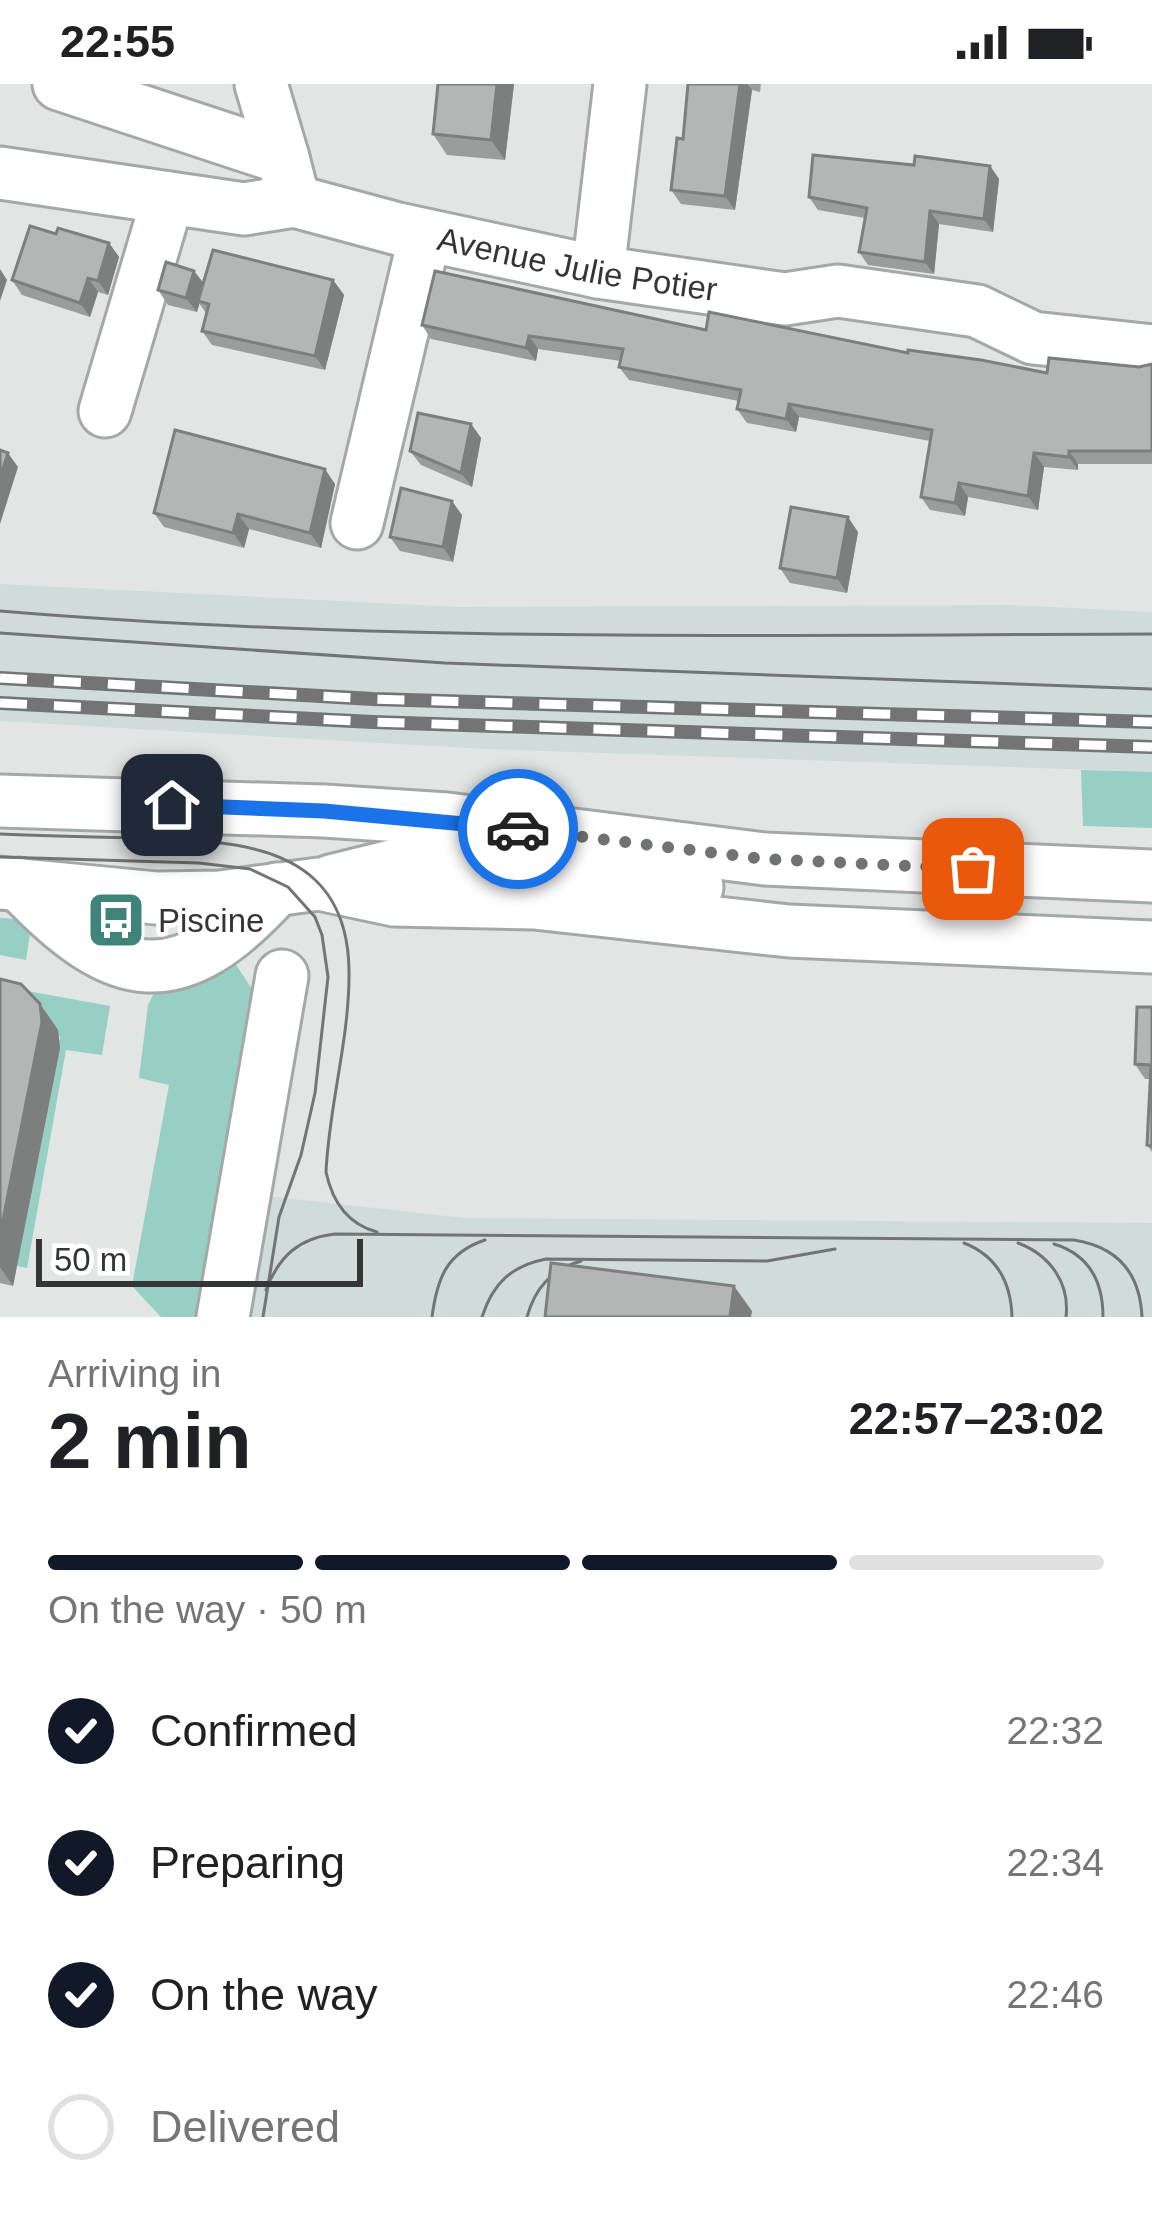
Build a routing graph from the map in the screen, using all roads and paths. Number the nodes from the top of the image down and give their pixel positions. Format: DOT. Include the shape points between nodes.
graph roads {
  1 [pos="59,84"];
  2 [pos="261,84"];
  3 [pos="620,84"];
  4 [pos="0,173"];
  5 [pos="288,180"];
  6 [pos="168,198"];
  7 [pos="425,235"];
  8 [pos="598,272"];
  9 [pos="1152,351"];
  10 [pos="106,411"];
  11 [pos="357,523"];
  12 [pos="0,801"];
  13 [pos="324,811"];
  14 [pos="424,858"];
  15 [pos="1152,876"];
  16 [pos="9,884"];
  17 [pos="298,886"];
  18 [pos="1152,912"];
  19 [pos="1152,946"];
  20 [pos="282,976"];
  21 [pos="223,1317"];
  1 -- 5 [label="street"];
  2 -- 5 [label="street"];
  3 -- 8 [label="street"];
  4 -- 6 [label="street, Avenue Julie Potier"];
  5 -- 6 [label="street, Avenue Julie Potier" via="244,209"];
  5 -- 7 [label="street, Avenue Julie Potier"];
  6 -- 10 [label="street"];
  7 -- 8 [label="street, Avenue Julie Potier"];
  7 -- 11 [label="street"];
  8 -- 9 [label="street, Avenue Julie Potier" via="785,299 838,290 977,311 1034,338"];
  12 -- 13 [label="street"];
  13 -- 14 [label="street"];
  13 -- 15 [label="street" via="765,859"];
  14 -- 17 [label="street"];
  14 -- 18 [label="street" via="829,898"];
  16 -- 17 [label="street" via="155,898"];
  16 -- 17 [label="street" via="87,944 143,968 186,962"];
  17 -- 19 [label="street" via="789,931"];
  20 -- 21 [label="street"];
}
